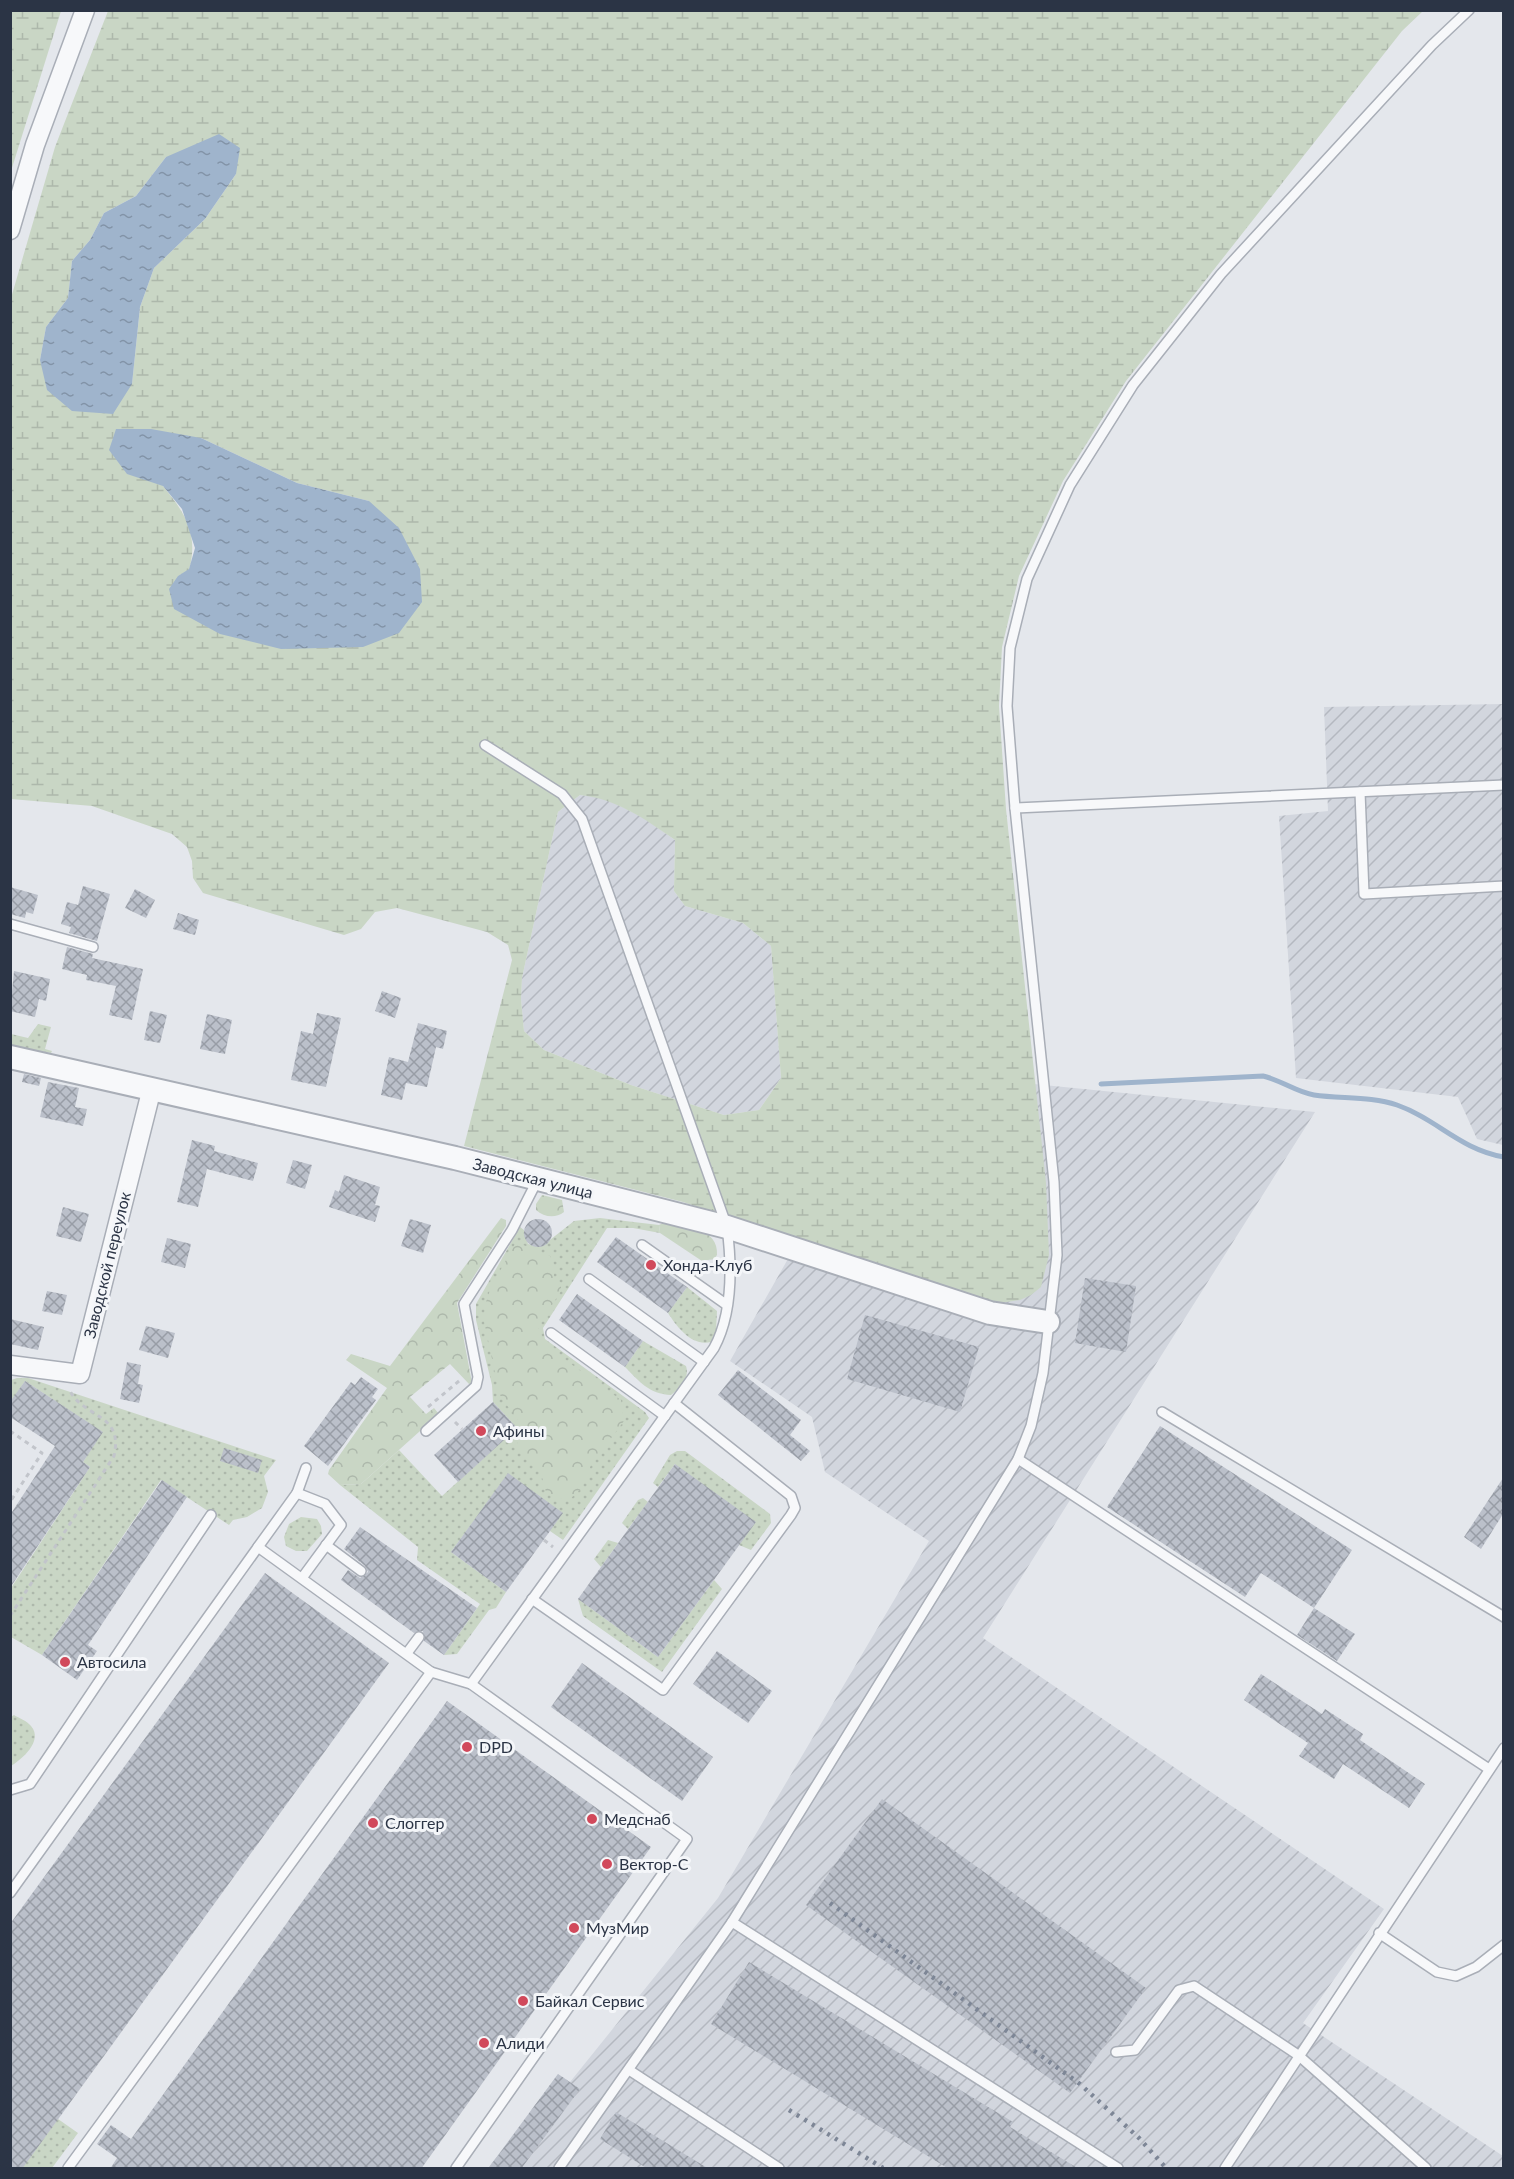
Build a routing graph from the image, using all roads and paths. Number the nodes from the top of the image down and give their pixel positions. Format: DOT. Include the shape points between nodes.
graph roads {
  1 [pos="85,10"];
  2 [pos="1469,10"];
  3 [pos="10,230"];
  4 [pos="485,745"];
  5 [pos="1503,785"];
  6 [pos="1360,792"];
  7 [pos="1015,808"];
  8 [pos="1503,886"];
  9 [pos="10,924"];
  10 [pos="93,947"];
  11 [pos="10,1057"];
  12 [pos="152,1089"];
  13 [pos="538,1179"];
  14 [pos="727,1227"];
  15 [pos="642,1245"];
  16 [pos="589,1279"];
  17 [pos="727,1305"];
  18 [pos="1048,1322"];
  19 [pos="551,1333"];
  20 [pos="704,1362"];
  21 [pos="10,1365"];
  22 [pos="61,1373"];
  23 [pos="459,1381"];
  24 [pos="674,1403"];
  25 [pos="428,1407"];
  26 [pos="1162,1412"];
  27 [pos="665,1416"];
  28 [pos="10,1431"];
  29 [pos="426,1431"];
  30 [pos="1018,1459"];
  31 [pos="306,1468"];
  32 [pos="297,1493"];
  33 [pos="10,1502"];
  34 [pos="211,1515"];
  35 [pos="544,1540"];
  36 [pos="326,1545"];
  37 [pos="552,1546"];
  38 [pos="258,1547"];
  39 [pos="361,1571"];
  40 [pos="302,1578"];
  41 [pos="532,1599"];
  42 [pos="10,1616"];
  43 [pos="1503,1617"];
  44 [pos="419,1637"];
  45 [pos="407,1653"];
  46 [pos="431,1672"];
  47 [pos="471,1684"];
  48 [pos="1503,1748"];
  49 [pos="1489,1769"];
  50 [pos="10,1790"];
  51 [pos="10,1893"];
  52 [pos="732,1922"];
  53 [pos="1379,1933"];
  54 [pos="1503,1945"];
  55 [pos="1116,2052"];
  56 [pos="1298,2055"];
  57 [pos="629,2070"];
  58 [pos="68,2169"];
  59 [pos="456,2169"];
  60 [pos="559,2169"];
  61 [pos="779,2169"];
  62 [pos="1118,2169"];
  63 [pos="1225,2169"];
  64 [pos="1426,2169"];
  1 -- 3 [label="street" via="35,145"];
  2 -- 7 [label="lane" via="1424,53 1221,273 1133,386 1070,485 1027,579 1010,648 1007,706"];
  4 -- 14 [label="lane" via="562,794 582,819"];
  5 -- 6 [label="lane"];
  6 -- 7 [label="lane"];
  6 -- 8 [label="lane" via="1364,894"];
  7 -- 18 [label="lane" via="1054,1182 1057,1255"];
  9 -- 10 [label="lane"];
  11 -- 12 [label="street, Заводская улица"];
  12 -- 13 [label="street, Заводская улица"];
  12 -- 22 [label="street, Заводской переулок" via="80,1374"];
  13 -- 14 [label="street, Заводская улица"];
  13 -- 29 [label="lane" via="512,1230 464,1304 478,1377 476,1386"];
  14 -- 17 [label="lane"];
  14 -- 18 [label="street, Заводская улица" via="990,1313"];
  15 -- 17 [label="lane"];
  16 -- 20 [label="lane"];
  17 -- 20 [label="lane" via="722,1332"];
  18 -- 30 [label="lane" via="1043,1373 1031,1426"];
  19 -- 27 [label="lane"];
  20 -- 24 [label="lane"];
  21 -- 22 [label="street"];
  22 -- 42 [label="path" via="74,1401 105,1418 116,1436 116,1446 110,1465"];
  23 -- 25 [label="path"];
  24 -- 27 [label="lane"];
  24 -- 41 [label="lane" via="791,1496 795,1508 791,1515 663,1689"];
  26 -- 43 [label="lane"];
  27 -- 41 [label="lane"];
  28 -- 33 [label="path" via="42,1453"];
  30 -- 49 [label="lane"];
  30 -- 52 [label="lane"];
  31 -- 32 [label="lane"];
  32 -- 36 [label="lane" via="325,1504 341,1525"];
  32 -- 38 [label="lane"];
  34 -- 50 [label="lane" via="30,1784"];
  35 -- 37 [label="path"];
  36 -- 39 [label="lane"];
  36 -- 40 [label="lane"];
  38 -- 40 [label="lane"];
  38 -- 51 [label="lane"];
  40 -- 45 [label="lane"];
  41 -- 47 [label="lane"];
  44 -- 45 [label="lane"];
  45 -- 46 [label="lane"];
  46 -- 47 [label="lane"];
  46 -- 58 [label="lane"];
  47 -- 59 [label="lane" via="687,1839"];
  48 -- 49 [label="lane"];
  49 -- 53 [label="lane"];
  52 -- 57 [label="lane"];
  52 -- 62 [label="lane"];
  53 -- 54 [label="lane" via="1437,1972 1456,1976 1476,1967"];
  53 -- 56 [label="lane"];
  55 -- 56 [label="lane" via="1134,2050 1179,1990 1194,1986"];
  56 -- 63 [label="lane"];
  56 -- 64 [label="lane"];
  57 -- 60 [label="lane"];
  57 -- 61 [label="lane"];
}
